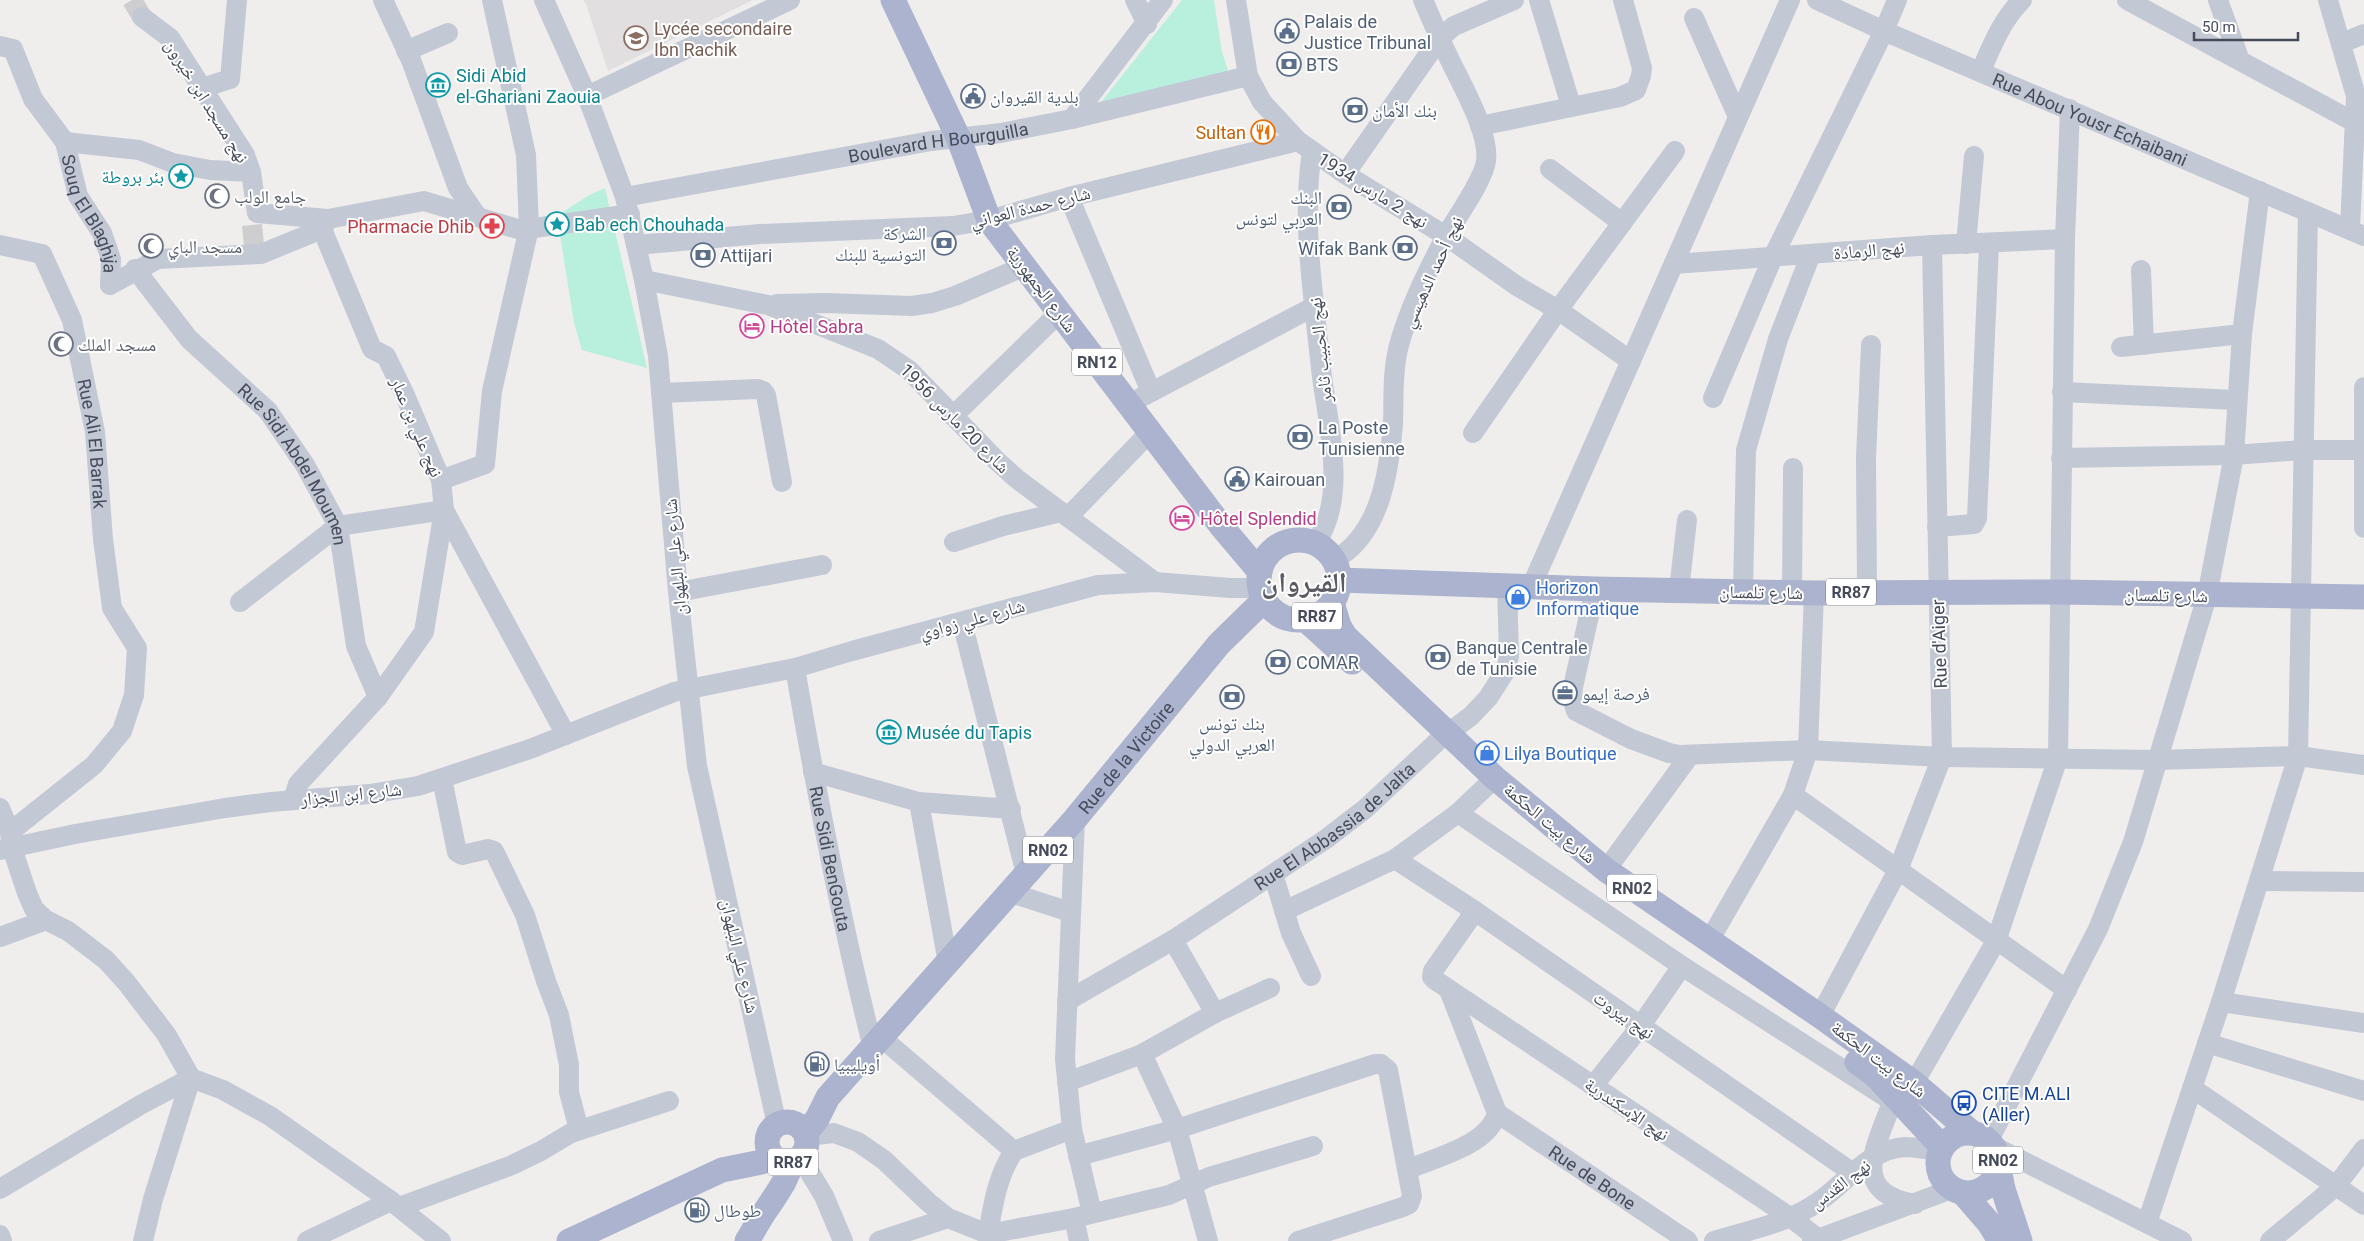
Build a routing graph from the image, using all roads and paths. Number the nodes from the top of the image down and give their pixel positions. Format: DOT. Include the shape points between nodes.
graph roads {
  1 [pos="237,0"];
  2 [pos="383,0"];
  3 [pos="492,0"];
  4 [pos="544,0"];
  5 [pos="790,0"];
  6 [pos="893,0"];
  7 [pos="1135,0"];
  8 [pos="1164,0"];
  9 [pos="1236,0"];
  10 [pos="1423,0"];
  11 [pos="1514,0"];
  12 [pos="1539,0"];
  13 [pos="1623,0"];
  14 [pos="1790,0"];
  15 [pos="1817,0"];
  16 [pos="1897,0"];
  17 [pos="2022,0"];
  18 [pos="2127,0"];
  19 [pos="2218,0"];
  20 [pos="2328,0"];
  21 [pos="142,17"];
  22 [pos="1694,18"];
  23 [pos="1147,24"];
  24 [pos="1884,31"];
  25 [pos="448,33"];
  26 [pos="2364,34"];
  27 [pos="1440,38"];
  28 [pos="2342,43"];
  29 [pos="0,46"];
  30 [pos="406,51"];
  31 [pos="2239,58"];
  32 [pos="1981,71"];
  33 [pos="1248,76"];
  34 [pos="202,88"];
  35 [pos="587,96"];
  36 [pos="2360,96"];
  37 [pos="1571,106"];
  38 [pos="2070,109"];
  39 [pos="1738,117"];
  40 [pos="1072,119"];
  41 [pos="2354,122"];
  42 [pos="1480,126"];
  43 [pos="958,137"];
  44 [pos="65,142"];
  45 [pos="1305,146"];
  46 [pos="1675,151"];
  47 [pos="1974,156"];
  48 [pos="1550,169"];
  49 [pos="251,172"];
  50 [pos="1345,174"];
  51 [pos="2260,191"];
  52 [pos="1069,197"];
  53 [pos="627,206"];
  54 [pos="2308,212"];
  55 [pos="477,216"];
  56 [pos="989,220"];
  57 [pos="1622,223"];
  58 [pos="325,224"];
  59 [pos="529,228"];
  60 [pos="2357,232"];
  61 [pos="1446,236"];
  62 [pos="2065,238"];
  63 [pos="1966,244"];
  64 [pos="1989,244"];
  65 [pos="0,245"];
  66 [pos="636,245"];
  67 [pos="1932,245"];
  68 [pos="1811,254"];
  69 [pos="1773,258"];
  70 [pos="1674,264"];
  71 [pos="1025,266"];
  72 [pos="135,269"];
  73 [pos="2141,270"];
  74 [pos="644,280"];
  75 [pos="768,304"];
  76 [pos="1315,306"];
  77 [pos="1558,310"];
  78 [pos="1060,312"];
  79 [pos="2242,334"];
  80 [pos="2144,344"];
  81 [pos="1870,345"];
  82 [pos="2120,347"];
  83 [pos="1631,360"];
  84 [pos="2364,387"];
  85 [pos="2062,392"];
  86 [pos="662,393"];
  87 [pos="1140,398"];
  88 [pos="1714,398"];
  89 [pos="2238,400"];
  90 [pos="953,416"];
  91 [pos="1150,432"];
  92 [pos="1473,433"];
  93 [pos="2302,450"];
  94 [pos="2363,450"];
  95 [pos="2234,455"];
  96 [pos="2061,458"];
  97 [pos="1794,468"];
  98 [pos="441,480"];
  99 [pos="782,482"];
  100 [pos="444,510"];
  101 [pos="1065,515"];
  102 [pos="1686,520"];
  103 [pos="338,526"];
  104 [pos="1936,527"];
  105 [pos="2364,528"];
  106 [pos="954,542"];
  107 [pos="1315,544"];
  108 [pos="822,565"];
  109 [pos="1336,570"];
  110 [pos="1155,582"];
  111 [pos="1532,585"];
  112 [pos="1508,586"];
  113 [pos="1261,587"];
  114 [pos="1596,589"];
  115 [pos="1679,590"];
  116 [pos="1743,591"];
  117 [pos="678,592"];
  118 [pos="1803,592"];
  119 [pos="1866,592"];
  120 [pos="2060,592"];
  121 [pos="1937,593"];
  122 [pos="2302,595"];
  123 [pos="2207,596"];
  124 [pos="2364,598"];
  125 [pos="240,602"];
  126 [pos="1332,603"];
  127 [pos="1306,620"];
  128 [pos="962,622"];
  129 [pos="796,668"];
  130 [pos="688,689"];
  131 [pos="378,697"];
  132 [pos="566,735"];
  133 [pos="1444,737"];
  134 [pos="1808,750"];
  135 [pos="1690,755"];
  136 [pos="2298,756"];
  137 [pos="1942,757"];
  138 [pos="2058,758"];
  139 [pos="2158,760"];
  140 [pos="2364,765"];
  141 [pos="813,772"];
  142 [pos="442,779"];
  143 [pos="1491,782"];
  144 [pos="1793,795"];
  145 [pos="293,800"];
  146 [pos="919,802"];
  147 [pos="0,808"];
  148 [pos="1011,809"];
  149 [pos="1458,813"];
  150 [pos="1075,818"];
  151 [pos="7,843"];
  152 [pos="1395,859"];
  153 [pos="1606,870"];
  154 [pos="1898,870"];
  155 [pos="1026,874"];
  156 [pos="1274,874"];
  157 [pos="2260,881"];
  158 [pos="2364,882"];
  159 [pos="1011,893"];
  160 [pos="1284,911"];
  161 [pos="1475,911"];
  162 [pos="1070,912"];
  163 [pos="46,920"];
  164 [pos="0,937"];
  165 [pos="1173,940"];
  166 [pos="1709,940"];
  167 [pos="1996,941"];
  168 [pos="948,963"];
  169 [pos="1682,966"];
  170 [pos="1311,976"];
  171 [pos="1442,985"];
  172 [pos="1270,988"];
  173 [pos="2067,990"];
  174 [pos="1067,1001"];
  175 [pos="2221,1002"];
  176 [pos="1215,1013"];
  177 [pos="1820,1016"];
  178 [pos="2364,1023"];
  179 [pos="1640,1027"];
  180 [pos="877,1043"];
  181 [pos="2207,1043"];
  182 [pos="1142,1054"];
  183 [pos="191,1078"];
  184 [pos="1067,1082"];
  185 [pos="1914,1084"];
  186 [pos="1593,1086"];
  187 [pos="2192,1088"];
  188 [pos="2364,1091"];
  189 [pos="828,1097"];
  190 [pos="669,1101"];
  191 [pos="1899,1106"];
  192 [pos="1497,1114"];
  193 [pos="1177,1128"];
  194 [pos="1072,1129"];
  195 [pos="579,1130"];
  196 [pos="788,1144"];
  197 [pos="1313,1146"];
  198 [pos="1988,1146"];
  199 [pos="1940,1149"];
  200 [pos="2364,1149"];
  201 [pos="1014,1151"];
  202 [pos="1078,1156"];
  203 [pos="1872,1159"];
  204 [pos="1408,1169"];
  205 [pos="1852,1172"];
  206 [pos="1193,1184"];
  207 [pos="2336,1186"];
  208 [pos="0,1190"];
  209 [pos="1958,1191"];
  210 [pos="395,1204"];
  211 [pos="1915,1204"];
  212 [pos="2364,1205"];
  213 [pos="1083,1215"];
  214 [pos="1790,1217"];
  215 [pos="948,1218"];
  216 [pos="2147,1223"];
  217 [pos="0,1234"];
  218 [pos="989,1237"];
  219 [pos="1817,1240"];
  220 [pos="2,1241"];
  221 [pos="142,1241"];
  222 [pos="307,1241"];
  223 [pos="441,1241"];
  224 [pos="568,1241"];
  225 [pos="747,1241"];
  226 [pos="843,1241"];
  227 [pos="879,1241"];
  228 [pos="1079,1241"];
  229 [pos="1208,1241"];
  230 [pos="1298,1241"];
  231 [pos="1688,1241"];
  232 [pos="1714,1241"];
  233 [pos="2000,1241"];
  234 [pos="2020,1241"];
  235 [pos="2182,1241"];
  236 [pos="2270,1241"];
  1 -- 34 [label="street" via="230,79"];
  2 -- 30 [label="street"];
  3 -- 59 [label="street" via="526,155"];
  4 -- 35 [label="street, شارع علي البلهوان"];
  5 -- 35 [label="street"];
  6 -- 43 [label="main road, شارع الجمهورية / RN12"];
  7 -- 23 [label="street"];
  8 -- 23 [label="street"];
  9 -- 33 [label="street, نهج 2 مارس 1934"];
  10 -- 27 [label="street, نهج أحمد الدهيسي"];
  11 -- 27 [label="street" via="1454,26"];
  12 -- 37 [label="street"];
  13 -- 37 [label="street" via="1642,68 1639,84 1629,95"];
  14 -- 39 [label="street"];
  15 -- 24 [label="street, Rue Abou Yousr Echaibani"];
  16 -- 24 [label="street"];
  17 -- 32 [label="street" via="2013,8 1997,34"];
  18 -- 31 [label="street"];
  19 -- 31 [label="street"];
  20 -- 28 [label="street"];
  21 -- 34 [label="street, نهج مسجد ابن خيرون" via="170,38"];
  22 -- 39 [label="street"];
  23 -- 40 [label="street"];
  24 -- 32 [label="street, Rue Abou Yousr Echaibani"];
  24 -- 69 [label="street"];
  25 -- 30 [label="street"];
  26 -- 28 [label="street"];
  27 -- 42 [label="street, نهج أحمد الدهيسي"];
  27 -- 50 [label="street"];
  28 -- 36 [label="street"];
  29 -- 44 [label="street" via="12,49 33,99"];
  30 -- 55 [label="street" via="458,188"];
  31 -- 41 [label="street"];
  32 -- 38 [label="street, Rue Abou Yousr Echaibani"];
  33 -- 40 [label="street, Boulevard H Bourguilla"];
  33 -- 45 [label="street, نهج 2 مارس 1934" via="1262,102"];
  34 -- 49 [label="street, نهج مسجد ابن خيرون" via="245,155"];
  35 -- 53 [label="street, شارع علي البلهوان"];
  36 -- 41 [label="street"];
  37 -- 42 [label="street"];
  38 -- 51 [label="street, Rue Abou Yousr Echaibani"];
  38 -- 62 [label="street"];
  39 -- 70 [label="street"];
  40 -- 43 [label="street, Boulevard H Bourguilla" via="982,136"];
  41 -- 60 [label="street"];
  42 -- 61 [label="street, نهج أحمد الدهيسي" via="1486,162"];
  43 -- 53 [label="street, Boulevard H Bourguilla"];
  43 -- 56 [label="main road, شارع الجمهورية / RN12"];
  44 -- 49 [label="street" via="139,150 173,163 210,170"];
  44 -- 72 [label="street, Souq El Blaghija" via="78,196 102,233 111,259 110,285"];
  45 -- 50 [label="street, نهج 2 مارس 1934"];
  45 -- 52 [label="street, شارع حمدة العواني"];
  45 -- 76 [label="street, نهج الحبيب ثامر"];
  46 -- 57 [label="street"];
  47 -- 63 [label="street"];
  48 -- 57 [label="street"];
  49 -- 58 [label="street, نهج مسجد ابن خيرون" via="254,219"];
  50 -- 61 [label="street, نهج 2 مارس 1934"];
  51 -- 54 [label="street, Rue Abou Yousr Echaibani"];
  51 -- 79 [label="street"];
  52 -- 56 [label="street, شارع حمدة العواني"];
  52 -- 87 [label="street"];
  53 -- 59 [label="street, Boulevard H Bourguilla"];
  53 -- 66 [label="street, شارع علي البلهوان"];
  54 -- 60 [label="street, Rue Abou Yousr Echaibani"];
  54 -- 93 [label="street"];
  55 -- 58 [label="street, Boulevard H Bourguilla" via="424,201"];
  55 -- 59 [label="street, Boulevard H Bourguilla" via="521,230"];
  56 -- 66 [label="street, شارع حمدة العواني" via="954,226 760,234"];
  56 -- 71 [label="main road, شارع الجمهورية / RN12"];
  57 -- 77 [label="street"];
  58 -- 72 [label="street" via="261,254 158,259"];
  58 -- 98 [label="street, نهج علي بن عمار" via="372,349 386,356"];
  59 -- 98 [label="street" via="492,391 485,464"];
  61 -- 77 [label="street, نهج 2 مارس 1934" via="1517,286"];
  61 -- 109 [label="street, نهج أحمد الدهيسي" via="1413,305 1394,367 1390,450 1383,487 1365,533"];
  62 -- 64 [label="street, نهج الرمادة"];
  62 -- 85 [label="street"];
  63 -- 64 [label="street, نهج الرمادة"];
  63 -- 67 [label="street, نهج الرمادة"];
  64 -- 104 [label="street" via="1977,518 1974,524 1967,526"];
  65 -- 151 [label="street, Rue Ali El Barrak" via="42,254 72,320 95,432 112,608 137,648 134,695 122,731 94,765"];
  66 -- 74 [label="street, شارع علي البلهوان"];
  67 -- 68 [label="street, نهج الرمادة"];
  67 -- 104 [label="street, Rue d'Aiger"];
  68 -- 69 [label="street, نهج الرمادة"];
  68 -- 116 [label="street" via="1778,339 1746,450"];
  69 -- 70 [label="street, نهج الرمادة"];
  69 -- 88 [label="street"];
  70 -- 83 [label="street"];
  71 -- 75 [label="street" via="955,296 912,306 826,302"];
  71 -- 78 [label="main road, شارع الجمهورية / RN12"];
  72 -- 103 [label="street, Rue Sidi Abdel Moumen" via="189,339 268,411 305,464"];
  73 -- 80 [label="street"];
  74 -- 75 [label="street, شارع 20 مارس 1956"];
  74 -- 86 [label="street, شارع علي البلهوان"];
  75 -- 90 [label="street, شارع 20 مارس 1956" via="856,339 896,359"];
  76 -- 87 [label="street"];
  76 -- 107 [label="street, نهج الحبيب ثامر" via="1333,462 1332,499 1323,533"];
  77 -- 83 [label="street, نهج 2 مارس 1934"];
  77 -- 92 [label="street"];
  78 -- 87 [label="main road, شارع الجمهورية / RN12"];
  78 -- 90 [label="street"];
  79 -- 80 [label="street"];
  79 -- 89 [label="street"];
  80 -- 82 [label="street"];
  81 -- 119 [label="street"];
  83 -- 111 [label="street"];
  84 -- 94 [label="street"];
  85 -- 89 [label="street"];
  85 -- 96 [label="street"];
  86 -- 99 [label="street" via="763,391 776,440"];
  86 -- 117 [label="street, شارع علي البلهوان"];
  87 -- 91 [label="main road, شارع الجمهورية / RN12"];
  89 -- 95 [label="street"];
  90 -- 101 [label="street, شارع 20 مارس 1956" via="997,461"];
  91 -- 101 [label="street"];
  91 -- 113 [label="main road, شارع الجمهورية / RN12" via="1222,527"];
  93 -- 94 [label="street"];
  93 -- 95 [label="street"];
  93 -- 122 [label="street"];
  94 -- 105 [label="street"];
  95 -- 96 [label="street"];
  95 -- 123 [label="street"];
  96 -- 120 [label="street"];
  97 -- 118 [label="street"];
  98 -- 100 [label="street, نهج علي بن عمار"];
  100 -- 103 [label="street"];
  100 -- 131 [label="street" via="424,632"];
  100 -- 132 [label="street, نهج علي بن عمار"];
  101 -- 106 [label="street" via="1003,526"];
  101 -- 110 [label="street, شارع 20 مارس 1956"];
  102 -- 115 [label="street"];
  103 -- 125 [label="street"];
  103 -- 131 [label="street, Rue Sidi Abdel Moumen" via="356,646"];
  104 -- 121 [label="street, Rue d'Aiger"];
  107 -- 109 [label="main road" via="1326,550"];
  107 -- 113 [label="main road" via="1304,540 1280,545 1264,561"];
  108 -- 117 [label="street"];
  109 -- 112 [label="main road, شارع تلمسان / RR87"];
  109 -- 126 [label="main road, RR87" via="1337,592"];
  110 -- 113 [label="street, شارع علي زواوي"];
  110 -- 128 [label="street, شارع علي زواوي" via="1098,585"];
  111 -- 112 [label="main road, شارع تلمسان / RR87"];
  111 -- 114 [label="main road, شارع تلمسان / RR87"];
  112 -- 133 [label="street, Rue El Abbassia de Jalta" via="1509,656 1506,670 1488,698"];
  113 -- 127 [label="main road, RR87" via="1272,610 1282,617"];
  113 -- 150 [label="main road, Rue de la Victoire / RN02" via="1219,644"];
  114 -- 115 [label="main road, شارع تلمسان / RR87"];
  114 -- 135 [label="street" via="1573,687 1576,711 1669,753"];
  115 -- 116 [label="main road, شارع تلمسان / RR87"];
  116 -- 118 [label="main road, شارع تلمسان / RR87"];
  117 -- 130 [label="street, شارع علي البلهوان"];
  118 -- 119 [label="main road, شارع تلمسان / RR87"];
  118 -- 134 [label="street"];
  119 -- 121 [label="main road, شارع تلمسان / RR87"];
  120 -- 121 [label="main road, شارع تلمسان / RR87"];
  120 -- 123 [label="main road, شارع تلمسان / RR87"];
  120 -- 138 [label="street"];
  121 -- 137 [label="street, Rue d'Aiger"];
  122 -- 123 [label="main road, شارع تلمسان / RR87"];
  122 -- 124 [label="main road, شارع تلمسان / RR87"];
  122 -- 136 [label="street"];
  123 -- 139 [label="street"];
  126 -- 127 [label="main road, RR87" via="1316,617"];
  126 -- 133 [label="main road, شارع بيت الحكمة / RN02" via="1345,636"];
  127 -- 133 [label="main road, شارع بيت الحكمة / RN02"];
  128 -- 129 [label="street, شارع علي زواوي"];
  128 -- 148 [label="street"];
  129 -- 130 [label="street, شارع علي زواوي"];
  129 -- 141 [label="street, Rue Sidi BenGouta"];
  130 -- 132 [label="street, شارع ابن الجزار" via="644,702"];
  130 -- 196 [label="street, شارع علي البلهوان" via="697,766 707,814"];
  131 -- 145 [label="street" via="298,784"];
  132 -- 142 [label="street, شارع ابن الجزار"];
  133 -- 143 [label="main road, شارع بيت الحكمة / RN02"];
  133 -- 156 [label="street, Rue El Abbassia de Jalta" via="1365,809"];
  134 -- 135 [label="street"];
  134 -- 137 [label="street"];
  134 -- 144 [label="street"];
  135 -- 153 [label="street"];
  136 -- 139 [label="street"];
  136 -- 140 [label="street"];
  136 -- 157 [label="street"];
  137 -- 138 [label="street"];
  137 -- 154 [label="street, Rue d'Aiger"];
  138 -- 139 [label="street"];
  138 -- 167 [label="street"];
  139 -- 173 [label="street" via="2133,842 2098,929"];
  141 -- 146 [label="street"];
  141 -- 180 [label="street, Rue Sidi BenGouta" via="847,943"];
  142 -- 145 [label="street, شارع ابن الجزار" via="383,792"];
  142 -- 195 [label="street" via="457,852 462,855 488,849 494,851 525,915 562,1024 569,1065 569,1092"];
  143 -- 149 [label="street"];
  143 -- 153 [label="main road, شارع بيت الحكمة / RN02"];
  143 -- 191 [label="main road, شارع بيت الحكمة / RN02" via="1598,878 1875,1075"];
  144 -- 154 [label="street"];
  144 -- 166 [label="street"];
  145 -- 151 [label="street, شارع ابن الجزار"];
  146 -- 148 [label="street"];
  146 -- 168 [label="street"];
  147 -- 151 [label="street"];
  148 -- 155 [label="street"];
  149 -- 152 [label="street"];
  149 -- 169 [label="street"];
  150 -- 155 [label="main road, Rue de la Victoire / RN02"];
  150 -- 162 [label="street"];
  151 -- 163 [label="street" via="34,909"];
  152 -- 160 [label="street"];
  152 -- 161 [label="street, نهج بيروت"];
  153 -- 166 [label="main road, شارع بيت الحكمة / RN02"];
  154 -- 167 [label="street"];
  154 -- 177 [label="street, Rue d'Aiger"];
  155 -- 159 [label="main road, Rue de la Victoire / RN02"];
  156 -- 160 [label="street"];
  156 -- 165 [label="street, Rue El Abbassia de Jalta"];
  157 -- 158 [label="street"];
  157 -- 175 [label="street"];
  159 -- 162 [label="street"];
  159 -- 168 [label="main road, Rue de la Victoire / RN02"];
  160 -- 170 [label="street"];
  161 -- 171 [label="street" via="1433,971 1432,977"];
  161 -- 179 [label="street, نهج بيروت"];
  162 -- 174 [label="street"];
  163 -- 164 [label="street"];
  163 -- 183 [label="street" via="68,931 106,960 166,1034"];
  165 -- 174 [label="street, Rue El Abbassia de Jalta"];
  165 -- 176 [label="street"];
  166 -- 177 [label="main road, شارع بيت الحكمة / RN02"];
  167 -- 173 [label="street"];
  167 -- 185 [label="street"];
  168 -- 180 [label="main road, Rue de la Victoire / RN02"];
  169 -- 179 [label="street"];
  169 -- 191 [label="street"];
  171 -- 186 [label="street, نهج الإسكندرية"];
  171 -- 192 [label="street"];
  172 -- 176 [label="street"];
  173 -- 198 [label="street"];
  174 -- 184 [label="street"];
  175 -- 178 [label="street"];
  175 -- 181 [label="street"];
  176 -- 182 [label="street"];
  177 -- 185 [label="main road, شارع بيت الحكمة / RN02"];
  179 -- 186 [label="street"];
  179 -- 205 [label="street, نهج بيروت"];
  180 -- 189 [label="main road, Rue de la Victoire / RN02"];
  180 -- 201 [label="street"];
  181 -- 187 [label="street"];
  181 -- 188 [label="street"];
  182 -- 184 [label="street"];
  182 -- 193 [label="street"];
  183 -- 208 [label="street"];
  183 -- 210 [label="street" via="223,1090 270,1116"];
  183 -- 221 [label="street"];
  184 -- 194 [label="street"];
  185 -- 198 [label="main road, شارع بيت الحكمة / RN02"];
  186 -- 214 [label="street, نهج الإسكندرية"];
  187 -- 207 [label="street"];
  187 -- 216 [label="street"];
  189 -- 196 [label="main road, Rue de la Victoire / RR87" via="818,1119"];
  190 -- 195 [label="street"];
  191 -- 199 [label="main road, شارع بيت الحكمة / RN02"];
  191 -- 203 [label="street"];
  192 -- 204 [label="street" via="1495,1123 1482,1136"];
  192 -- 231 [label="street, Rue de Bone"];
  193 -- 202 [label="street"];
  193 -- 204 [label="street" via="1381,1064 1388,1070"];
  193 -- 206 [label="street"];
  194 -- 201 [label="street"];
  194 -- 202 [label="street"];
  195 -- 210 [label="street" via="512,1165"];
  196 -- 215 [label="street" via="834,1133 869,1148"];
  196 -- 224 [label="main road" via="754,1145 722,1170"];
  196 -- 225 [label="main road, RR87" via="786,1180"];
  196 -- 226 [label="street" via="824,1196"];
  197 -- 206 [label="street"];
  198 -- 199 [label="main road, RN02" via="1960,1133 1949,1138"];
  198 -- 209 [label="main road, RN02" via="1996,1174 1987,1186 1973,1193"];
  198 -- 216 [label="street"];
  198 -- 234 [label="main road, RN02"];
  199 -- 203 [label="street, نهج القدس" via="1905,1147"];
  199 -- 209 [label="main road, RN02" via="1937,1166 1942,1179"];
  200 -- 207 [label="street"];
  201 -- 218 [label="street" via="998,1184"];
  202 -- 213 [label="street"];
  203 -- 205 [label="street, نهج القدس"];
  203 -- 211 [label="street" via="1872,1177 1881,1192"];
  204 -- 230 [label="street" via="1412,1196 1404,1208"];
  205 -- 214 [label="street, نهج القدس" via="1813,1206"];
  206 -- 213 [label="street" via="1169,1195"];
  206 -- 229 [label="street"];
  207 -- 212 [label="street"];
  207 -- 236 [label="street"];
  209 -- 211 [label="street, نهج القدس"];
  209 -- 233 [label="main road, RN02" via="1989,1222"];
  210 -- 222 [label="street"];
  210 -- 223 [label="street"];
  211 -- 219 [label="street, نهج القدس"];
  213 -- 218 [label="street"];
  213 -- 228 [label="street"];
  214 -- 219 [label="street, نهج الإسكندرية"];
  214 -- 232 [label="street, نهج القدس"];
  215 -- 218 [label="street"];
  215 -- 227 [label="street"];
  216 -- 235 [label="street"];
  217 -- 220 [label="street"];
}
